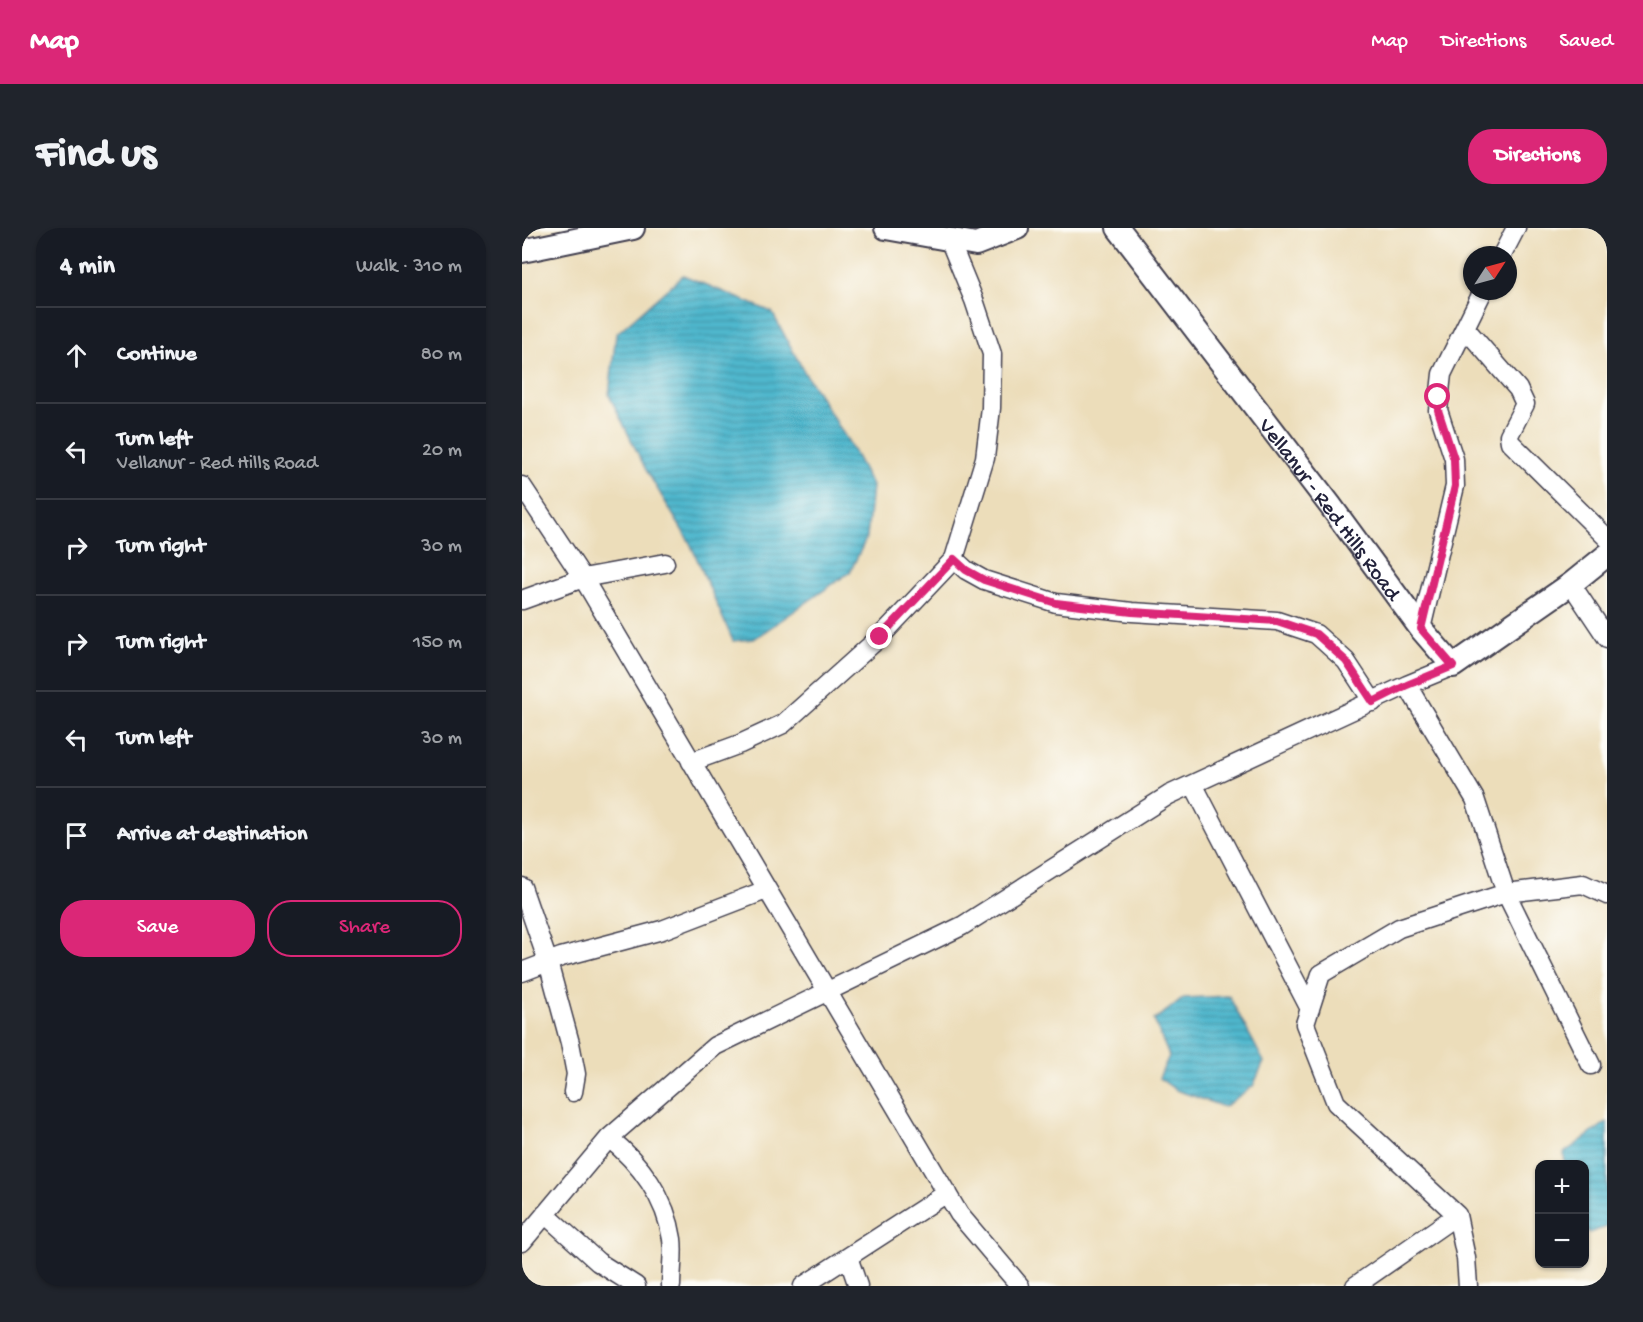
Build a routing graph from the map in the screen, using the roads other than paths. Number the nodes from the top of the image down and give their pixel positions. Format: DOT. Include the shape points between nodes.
graph roads {
  1 [pos="633,228"];
  2 [pos="886,228"];
  3 [pos="1017,228"];
  4 [pos="1118,228"];
  5 [pos="1516,228"];
  6 [pos="586,233"];
  7 [pos="949,239"];
  8 [pos="1507,246"];
  9 [pos="522,251"];
  10 [pos="1479,300"];
  11 [pos="1465,328"];
  12 [pos="522,486"];
  13 [pos="1607,538"];
  14 [pos="1607,555"];
  15 [pos="954,559"];
  16 [pos="665,563"];
  17 [pos="583,578"];
  18 [pos="1571,584"];
  19 [pos="522,600"];
  20 [pos="1421,629"];
  21 [pos="1607,638"];
  22 [pos="1453,666"];
  23 [pos="1407,685"];
  24 [pos="1373,702"];
  25 [pos="691,762"];
  26 [pos="1193,784"];
  27 [pos="522,887"];
  28 [pos="766,890"];
  29 [pos="1506,893"];
  30 [pos="1607,895"];
  31 [pos="548,962"];
  32 [pos="522,972"];
  33 [pos="827,993"];
  34 [pos="1310,1009"];
  35 [pos="1591,1065"];
  36 [pos="573,1092"];
  37 [pos="609,1138"];
  38 [pos="947,1193"];
  39 [pos="545,1214"];
  40 [pos="1457,1215"];
  41 [pos="522,1242"];
  42 [pos="848,1257"];
  43 [pos="636,1286"];
  44 [pos="671,1286"];
  45 [pos="803,1286"];
  46 [pos="858,1286"];
  47 [pos="1020,1286"];
  48 [pos="1355,1286"];
  49 [pos="1468,1286"];
  1 -- 6 [label="street"];
  2 -- 7 [label="street"];
  3 -- 7 [label="street" via="976,244"];
  4 -- 20 [label="street, Vellanur - Red Hills Road"];
  5 -- 8 [label="street"];
  6 -- 9 [label="street"];
  7 -- 15 [label="street" via="992,354 985,458"];
  10 -- 11 [label="street"];
  11 -- 13 [label="street" via="1518,389 1525,404 1509,435 1510,442"];
  11 -- 20 [label="street" via="1442,374 1438,397 1438,410 1454,459 1455,486"];
  12 -- 17 [label="street"];
  14 -- 18 [label="street"];
  15 -- 24 [label="street" via="984,580 1056,603 1277,621 1316,634 1346,661"];
  15 -- 25 [label="street" via="880,637 783,724"];
  16 -- 17 [label="street"];
  17 -- 19 [label="street"];
  17 -- 25 [label="street"];
  18 -- 21 [label="street"];
  18 -- 22 [label="street"];
  20 -- 22 [label="street, Vellanur - Red Hills Road"];
  22 -- 23 [label="street"];
  23 -- 24 [label="street"];
  23 -- 29 [label="street" via="1475,799"];
  24 -- 26 [label="street"];
  25 -- 28 [label="street"];
  26 -- 33 [label="street" via="1169,795 962,926"];
  26 -- 34 [label="street"];
  27 -- 31 [label="street"];
  28 -- 31 [label="street" via="662,930"];
  28 -- 33 [label="street"];
  29 -- 30 [label="street" via="1583,884"];
  29 -- 34 [label="street" via="1399,928 1321,974"];
  29 -- 35 [label="street"];
  31 -- 32 [label="street"];
  31 -- 36 [label="street" via="575,1062"];
  33 -- 37 [label="street" via="715,1046"];
  33 -- 38 [label="street"];
  34 -- 40 [label="street" via="1305,1024 1336,1103"];
  37 -- 39 [label="street"];
  37 -- 44 [label="street" via="639,1166 666,1214 672,1241"];
  38 -- 42 [label="street"];
  38 -- 47 [label="street" via="959,1214"];
  39 -- 41 [label="street"];
  39 -- 43 [label="street" via="598,1262"];
  40 -- 48 [label="street"];
  40 -- 49 [label="street"];
  42 -- 45 [label="street"];
  42 -- 46 [label="street"];
}
